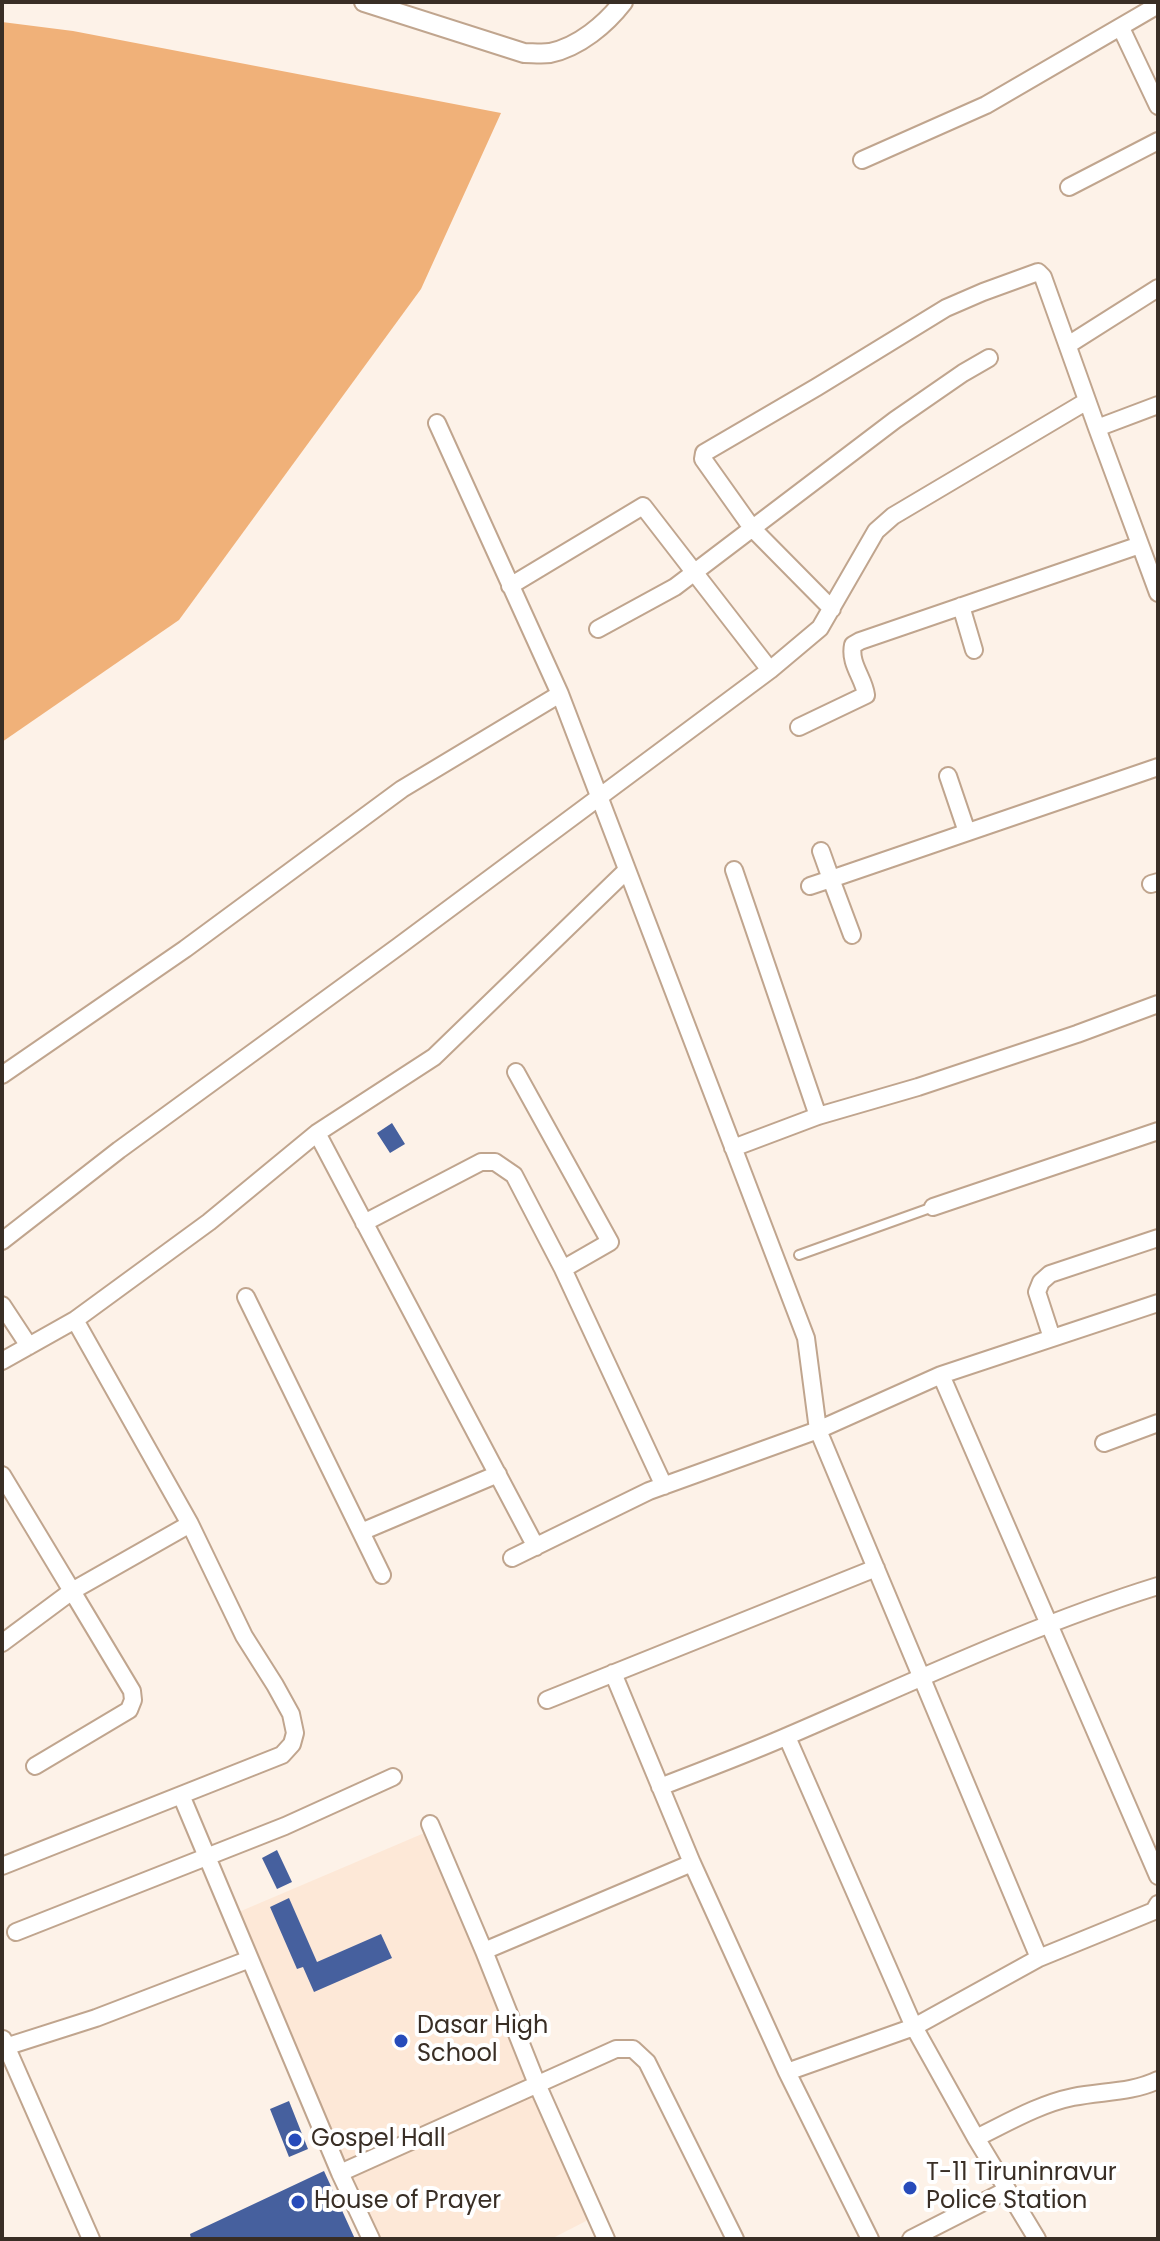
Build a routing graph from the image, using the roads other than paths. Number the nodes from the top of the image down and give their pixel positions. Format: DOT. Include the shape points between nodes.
graph roads {
  1 [pos="364,2"];
  2 [pos="1158,5"];
  3 [pos="612,7"];
  4 [pos="1121,28"];
  5 [pos="1158,106"];
  6 [pos="1158,141"];
  7 [pos="862,160"];
  8 [pos="1069,187"];
  9 [pos="1158,288"];
  10 [pos="1068,345"];
  11 [pos="989,358"];
  12 [pos="1087,401"];
  13 [pos="1158,405"];
  14 [pos="437,423"];
  15 [pos="1097,428"];
  16 [pos="752,528"];
  17 [pos="1140,545"];
  18 [pos="694,573"];
  19 [pos="510,586"];
  20 [pos="1158,593"];
  21 [pos="961,606"];
  22 [pos="832,609"];
  23 [pos="598,629"];
  24 [pos="974,650"];
  25 [pos="770,670"];
  26 [pos="560,694"];
  27 [pos="799,727"];
  28 [pos="1158,767"];
  29 [pos="948,776"];
  30 [pos="599,798"];
  31 [pos="967,832"];
  32 [pos="821,851"];
  33 [pos="627,870"];
  34 [pos="734,870"];
  35 [pos="831,879"];
  36 [pos="810,886"];
  37 [pos="852,935"];
  38 [pos="1158,1004"];
  39 [pos="516,1072"];
  40 [pos="2,1075"];
  41 [pos="818,1116"];
  42 [pos="1158,1131"];
  43 [pos="317,1133"];
  44 [pos="733,1148"];
  45 [pos="933,1207"];
  46 [pos="364,1223"];
  47 [pos="1158,1238"];
  48 [pos="2,1241"];
  49 [pos="799,1255"];
  50 [pos="563,1269"];
  51 [pos="246,1297"];
  52 [pos="1158,1303"];
  53 [pos="2,1305"];
  54 [pos="75,1320"];
  55 [pos="1052,1338"];
  56 [pos="29,1346"];
  57 [pos="2,1361"];
  58 [pos="941,1375"];
  59 [pos="1158,1423"];
  60 [pos="818,1430"];
  61 [pos="1104,1443"];
  62 [pos="498,1474"];
  63 [pos="4,1482"];
  64 [pos="664,1486"];
  65 [pos="190,1524"];
  66 [pos="361,1532"];
  67 [pos="536,1547"];
  68 [pos="512,1558"];
  69 [pos="876,1568"];
  70 [pos="382,1575"];
  71 [pos="1158,1586"];
  72 [pos="72,1591"];
  73 [pos="1049,1626"];
  74 [pos="2,1643"];
  75 [pos="613,1673"];
  76 [pos="922,1677"];
  77 [pos="547,1700"];
  78 [pos="787,1737"];
  79 [pos="35,1766"];
  80 [pos="393,1777"];
  81 [pos="660,1787"];
  82 [pos="181,1795"];
  83 [pos="430,1824"];
  84 [pos="207,1857"];
  85 [pos="692,1863"];
  86 [pos="2,1866"];
  87 [pos="1158,1876"];
  88 [pos="1158,1904"];
  89 [pos="16,1932"];
  90 [pos="484,1951"];
  91 [pos="1039,1958"];
  92 [pos="250,1959"];
  93 [pos="914,2027"];
  94 [pos="3,2044"];
  95 [pos="787,2072"];
  96 [pos="1158,2080"];
  97 [pos="537,2084"];
  98 [pos="976,2138"];
  99 [pos="340,2173"];
  100 [pos="1007,2190"];
  101 [pos="369,2238"];
  102 [pos="91,2239"];
  103 [pos="606,2239"];
  104 [pos="735,2239"];
  105 [pos="870,2239"];
  106 [pos="911,2239"];
  107 [pos="1037,2239"];
  1 -- 3 [label="street" via="524,53 549,53 577,43"];
  2 -- 4 [label="street"];
  4 -- 5 [label="street"];
  4 -- 7 [label="street" via="986,105"];
  6 -- 8 [label="street"];
  9 -- 10 [label="street"];
  10 -- 12 [label="street"];
  10 -- 16 [label="street" via="1038,272 946,308 704,453 703,459"];
  11 -- 16 [label="street" via="895,420"];
  12 -- 15 [label="street"];
  12 -- 22 [label="street" via="893,516 876,531"];
  13 -- 15 [label="street"];
  14 -- 19 [label="street"];
  15 -- 17 [label="street"];
  16 -- 18 [label="street"];
  16 -- 22 [label="street"];
  17 -- 20 [label="street"];
  17 -- 21 [label="street"];
  18 -- 19 [label="street" via="643,506"];
  18 -- 23 [label="street"];
  18 -- 25 [label="street"];
  19 -- 26 [label="street"];
  21 -- 24 [label="street"];
  21 -- 27 [label="street" via="853,645 851,658 866,695"];
  22 -- 25 [label="street" via="820,628"];
  25 -- 30 [label="street"];
  26 -- 30 [label="street"];
  26 -- 40 [label="street" via="402,789"];
  28 -- 31 [label="street"];
  29 -- 31 [label="street"];
  30 -- 33 [label="street"];
  30 -- 48 [label="street"];
  31 -- 35 [label="street"];
  32 -- 35 [label="street"];
  33 -- 43 [label="street" via="434,1057"];
  33 -- 44 [label="street"];
  34 -- 41 [label="street"];
  35 -- 36 [label="street"];
  35 -- 37 [label="street"];
  38 -- 41 [label="street" via="962,1073"];
  39 -- 50 [label="street" via="610,1242"];
  41 -- 44 [label="street"];
  42 -- 45 [label="street"];
  43 -- 46 [label="street"];
  43 -- 54 [label="street" via="209,1222"];
  44 -- 60 [label="street" via="806,1338"];
  45 -- 49 [label="lane"];
  46 -- 50 [label="street" via="481,1162 495,1162 514,1175"];
  46 -- 62 [label="street"];
  47 -- 55 [label="street" via="1050,1274 1041,1282 1037,1292"];
  50 -- 64 [label="street"];
  51 -- 66 [label="street"];
  52 -- 55 [label="street"];
  53 -- 56 [label="street"];
  54 -- 56 [label="street"];
  54 -- 65 [label="street"];
  55 -- 58 [label="street"];
  56 -- 57 [label="street"];
  58 -- 60 [label="street"];
  58 -- 73 [label="street"];
  59 -- 61 [label="street"];
  60 -- 64 [label="street"];
  60 -- 69 [label="street"];
  62 -- 66 [label="street"];
  62 -- 67 [label="street"];
  63 -- 72 [label="street"];
  64 -- 67 [label="street"];
  65 -- 72 [label="street"];
  65 -- 82 [label="street" via="244,1636 291,1714 295,1733 282,1755"];
  66 -- 70 [label="street"];
  67 -- 68 [label="street"];
  69 -- 75 [label="street"];
  69 -- 76 [label="street"];
  71 -- 73 [label="street"];
  72 -- 74 [label="street"];
  72 -- 79 [label="street" via="133,1700 129,1710"];
  73 -- 76 [label="street"];
  73 -- 87 [label="street"];
  75 -- 77 [label="street"];
  75 -- 81 [label="street"];
  76 -- 78 [label="street"];
  76 -- 91 [label="street"];
  78 -- 81 [label="street"];
  78 -- 93 [label="street"];
  80 -- 84 [label="street"];
  81 -- 85 [label="street"];
  82 -- 84 [label="street"];
  82 -- 86 [label="street"];
  83 -- 90 [label="street"];
  84 -- 89 [label="street"];
  84 -- 92 [label="street"];
  85 -- 90 [label="street"];
  85 -- 95 [label="street"];
  88 -- 91 [label="street" via="1154,1911"];
  90 -- 97 [label="street"];
  91 -- 93 [label="street"];
  92 -- 94 [label="street" via="96,2018"];
  92 -- 99 [label="street"];
  93 -- 95 [label="street"];
  93 -- 98 [label="street"];
  94 -- 102 [label="street"];
  95 -- 105 [label="street"];
  96 -- 98 [label="street" via="1048,2104"];
  97 -- 99 [label="street"];
  97 -- 103 [label="street"];
  97 -- 104 [label="street" via="616,2049 633,2049 647,2062"];
  98 -- 100 [label="street"];
  99 -- 101 [label="street"];
  100 -- 106 [label="street"];
  100 -- 107 [label="street"];
}
